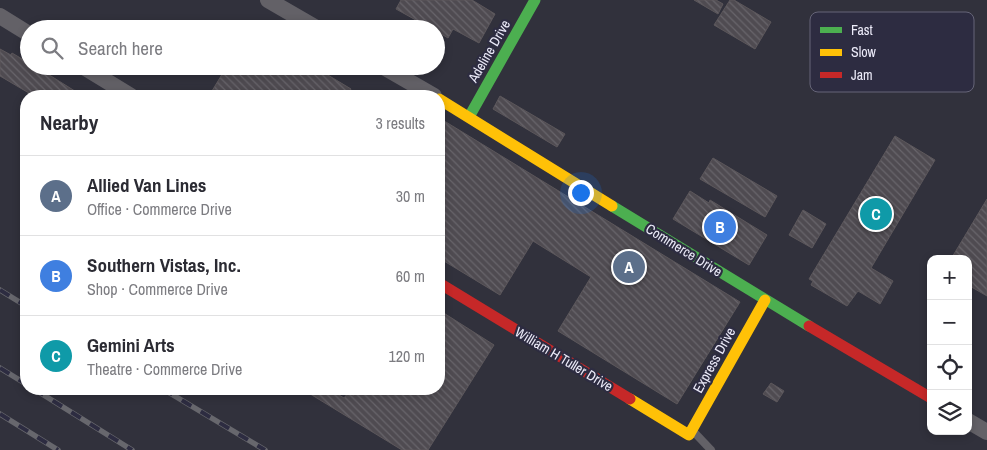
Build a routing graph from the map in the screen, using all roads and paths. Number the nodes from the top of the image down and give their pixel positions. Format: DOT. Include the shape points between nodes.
graph roads {
  1 [pos="268,0"];
  2 [pos="535,0"];
  3 [pos="0,16"];
  4 [pos="302,20"];
  5 [pos="20,28"];
  6 [pos="97,75"];
  7 [pos="398,75"];
  8 [pos="121,90"];
  9 [pos="424,90"];
  10 [pos="445,103"];
  11 [pos="469,117"];
  12 [pos="445,287"];
  13 [pos="765,300"];
  14 [pos="927,396"];
  15 [pos="972,423"];
  16 [pos="987,432"];
  17 [pos="690,433"];
  18 [pos="710,450"];
  1 -- 4 [label="street"];
  2 -- 11 [label="street, Adeline Drive"];
  3 -- 5 [label="street"];
  6 -- 8 [label="street"];
  7 -- 9 [label="street"];
  10 -- 11 [label="street, Commerce Drive"];
  11 -- 13 [label="street, Commerce Drive"];
  12 -- 17 [label="street, William H Tuller Drive"];
  13 -- 14 [label="street, Commerce Drive"];
  13 -- 17 [label="street, Express Drive"];
  15 -- 16 [label="street"];
  17 -- 18 [label="lane"];
}
